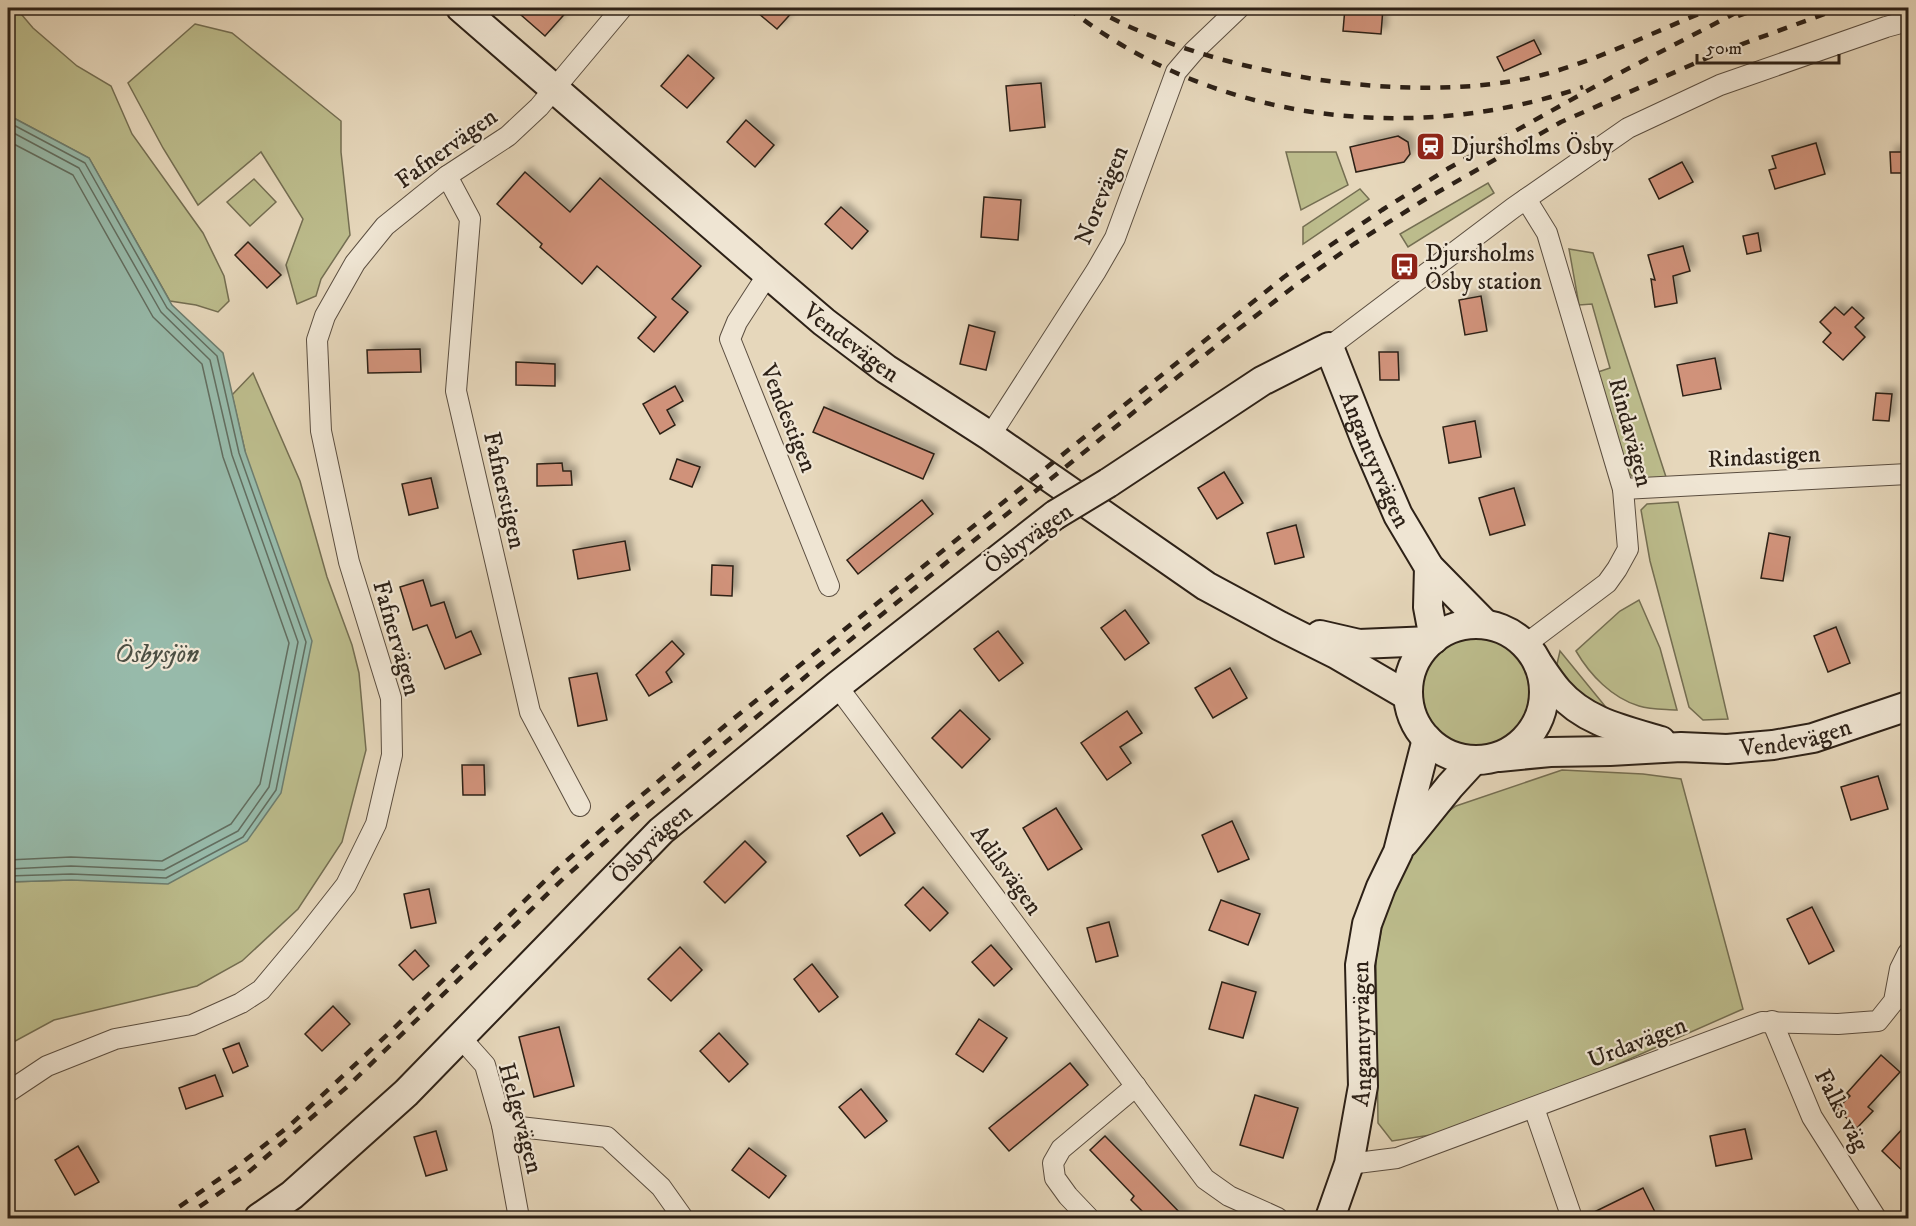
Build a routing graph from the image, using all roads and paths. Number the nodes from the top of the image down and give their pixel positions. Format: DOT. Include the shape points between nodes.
graph roads {
  1 [pos="461,8"];
  2 [pos="622,8"];
  3 [pos="1239,8"];
  4 [pos="1908,21"];
  5 [pos="553,89"];
  6 [pos="447,176"];
  7 [pos="1526,199"];
  8 [pos="768,274"];
  9 [pos="1329,347"];
  10 [pos="990,436"];
  11 [pos="1908,474"];
  12 [pos="1623,489"];
  13 [pos="1429,567"];
  14 [pos="829,586"];
  15 [pos="1484,623"];
  16 [pos="1280,626"];
  17 [pos="1433,640"];
  18 [pos="1532,655"];
  19 [pos="837,686"];
  20 [pos="1408,696"];
  21 [pos="1908,706"];
  22 [pos="1427,739"];
  23 [pos="1681,747"];
  24 [pos="1486,759"];
  25 [pos="580,806"];
  26 [pos="1398,852"];
  27 [pos="1908,953"];
  28 [pos="1772,1021"];
  29 [pos="460,1037"];
  30 [pos="1136,1086"];
  31 [pos="8,1092"];
  32 [pos="1534,1108"];
  33 [pos="502,1125"];
  34 [pos="1349,1164"];
  35 [pos="259,1218"];
  36 [pos="519,1218"];
  37 [pos="683,1218"];
  38 [pos="1089,1218"];
  39 [pos="1278,1218"];
  40 [pos="1330,1218"];
  41 [pos="1572,1218"];
  42 [pos="1875,1218"];
  1 -- 5 [label="street, Vendevägen"];
  2 -- 5 [label="street, Fafnervägen"];
  3 -- 10 [label="street, Norevägen" via="1176,72 1115,238"];
  4 -- 7 [label="street, Ösbyvägen" via="1720,85 1638,123"];
  5 -- 6 [label="street, Fafnervägen" via="508,136"];
  5 -- 8 [label="street, Vendevägen"];
  6 -- 25 [label="street, Fafnerstigen" via="470,219 456,391 531,711"];
  6 -- 31 [label="street, Fafnervägen" via="386,226 355,263 325,316 317,340 323,442 349,562 391,698 392,755 376,824 346,885 261,990 192,1025 115,1039 46,1066"];
  7 -- 9 [label="street, Ösbyvägen"];
  7 -- 12 [label="street, Rindavägen" via="1546,233"];
  8 -- 10 [label="street, Vendevägen" via="886,369"];
  8 -- 14 [label="street, Vendestigen" via="730,339"];
  9 -- 13 [label="street, Angantyrvägen" via="1398,515"];
  9 -- 19 [label="street, Ösbyvägen, bridge" via="1262,381 1055,515"];
  10 -- 16 [label="street, Vendevägen" via="1206,586"];
  11 -- 12 [label="street, Rindastigen"];
  12 -- 18 [label="street, Rindavägen" via="1628,549 1606,583"];
  13 -- 15 [label="street, Angantyrvägen"];
  13 -- 17 [label="street" via="1428,607"];
  15 -- 17 [label="street" via="1463,624"];
  15 -- 18 [label="street" via="1507,630"];
  16 -- 17 [label="street, Vendevägen" via="1359,644"];
  16 -- 20 [label="street, Vendevägen"];
  17 -- 20 [label="street" via="1423,648 1411,669"];
  18 -- 23 [label="street, Vendevägen" via="1559,692 1584,714"];
  18 -- 24 [label="street" via="1544,683 1543,707 1533,729 1517,746"];
  19 -- 29 [label="street, Ösbyvägen" via="661,831"];
  19 -- 30 [label="street, Adilsvägen"];
  20 -- 22 [label="street" via="1413,719"];
  21 -- 23 [label="street, Vendevägen" via="1813,738 1727,749"];
  22 -- 24 [label="street" via="1449,753"];
  22 -- 26 [label="street, Angantyrvägen"];
  23 -- 24 [label="street, Vendevägen" via="1550,752"];
  24 -- 26 [label="street, Angantyrvägen" via="1450,786"];
  26 -- 34 [label="street, Angantyrvägen" via="1367,924 1360,965 1363,1086"];
  27 -- 28 [label="street, Urdavägen" via="1900,969 1894,1001 1878,1021"];
  28 -- 32 [label="street, Urdavägen"];
  28 -- 42 [label="street, Falks väg" via="1812,1117"];
  29 -- 33 [label="street, Helgevägen" via="485,1065"];
  29 -- 35 [label="street, Ösbyvägen" via="406,1093 292,1195"];
  30 -- 38 [label="street" via="1062,1149 1053,1163 1056,1178"];
  30 -- 39 [label="street, Adilsvägen" via="1205,1179 1229,1196"];
  32 -- 34 [label="street, Urdavägen" via="1397,1158"];
  32 -- 41 [label="street"];
  33 -- 36 [label="street, Helgevägen"];
  33 -- 37 [label="street" via="607,1137 661,1187"];
  34 -- 40 [label="street, Angantyrvägen"];
}
